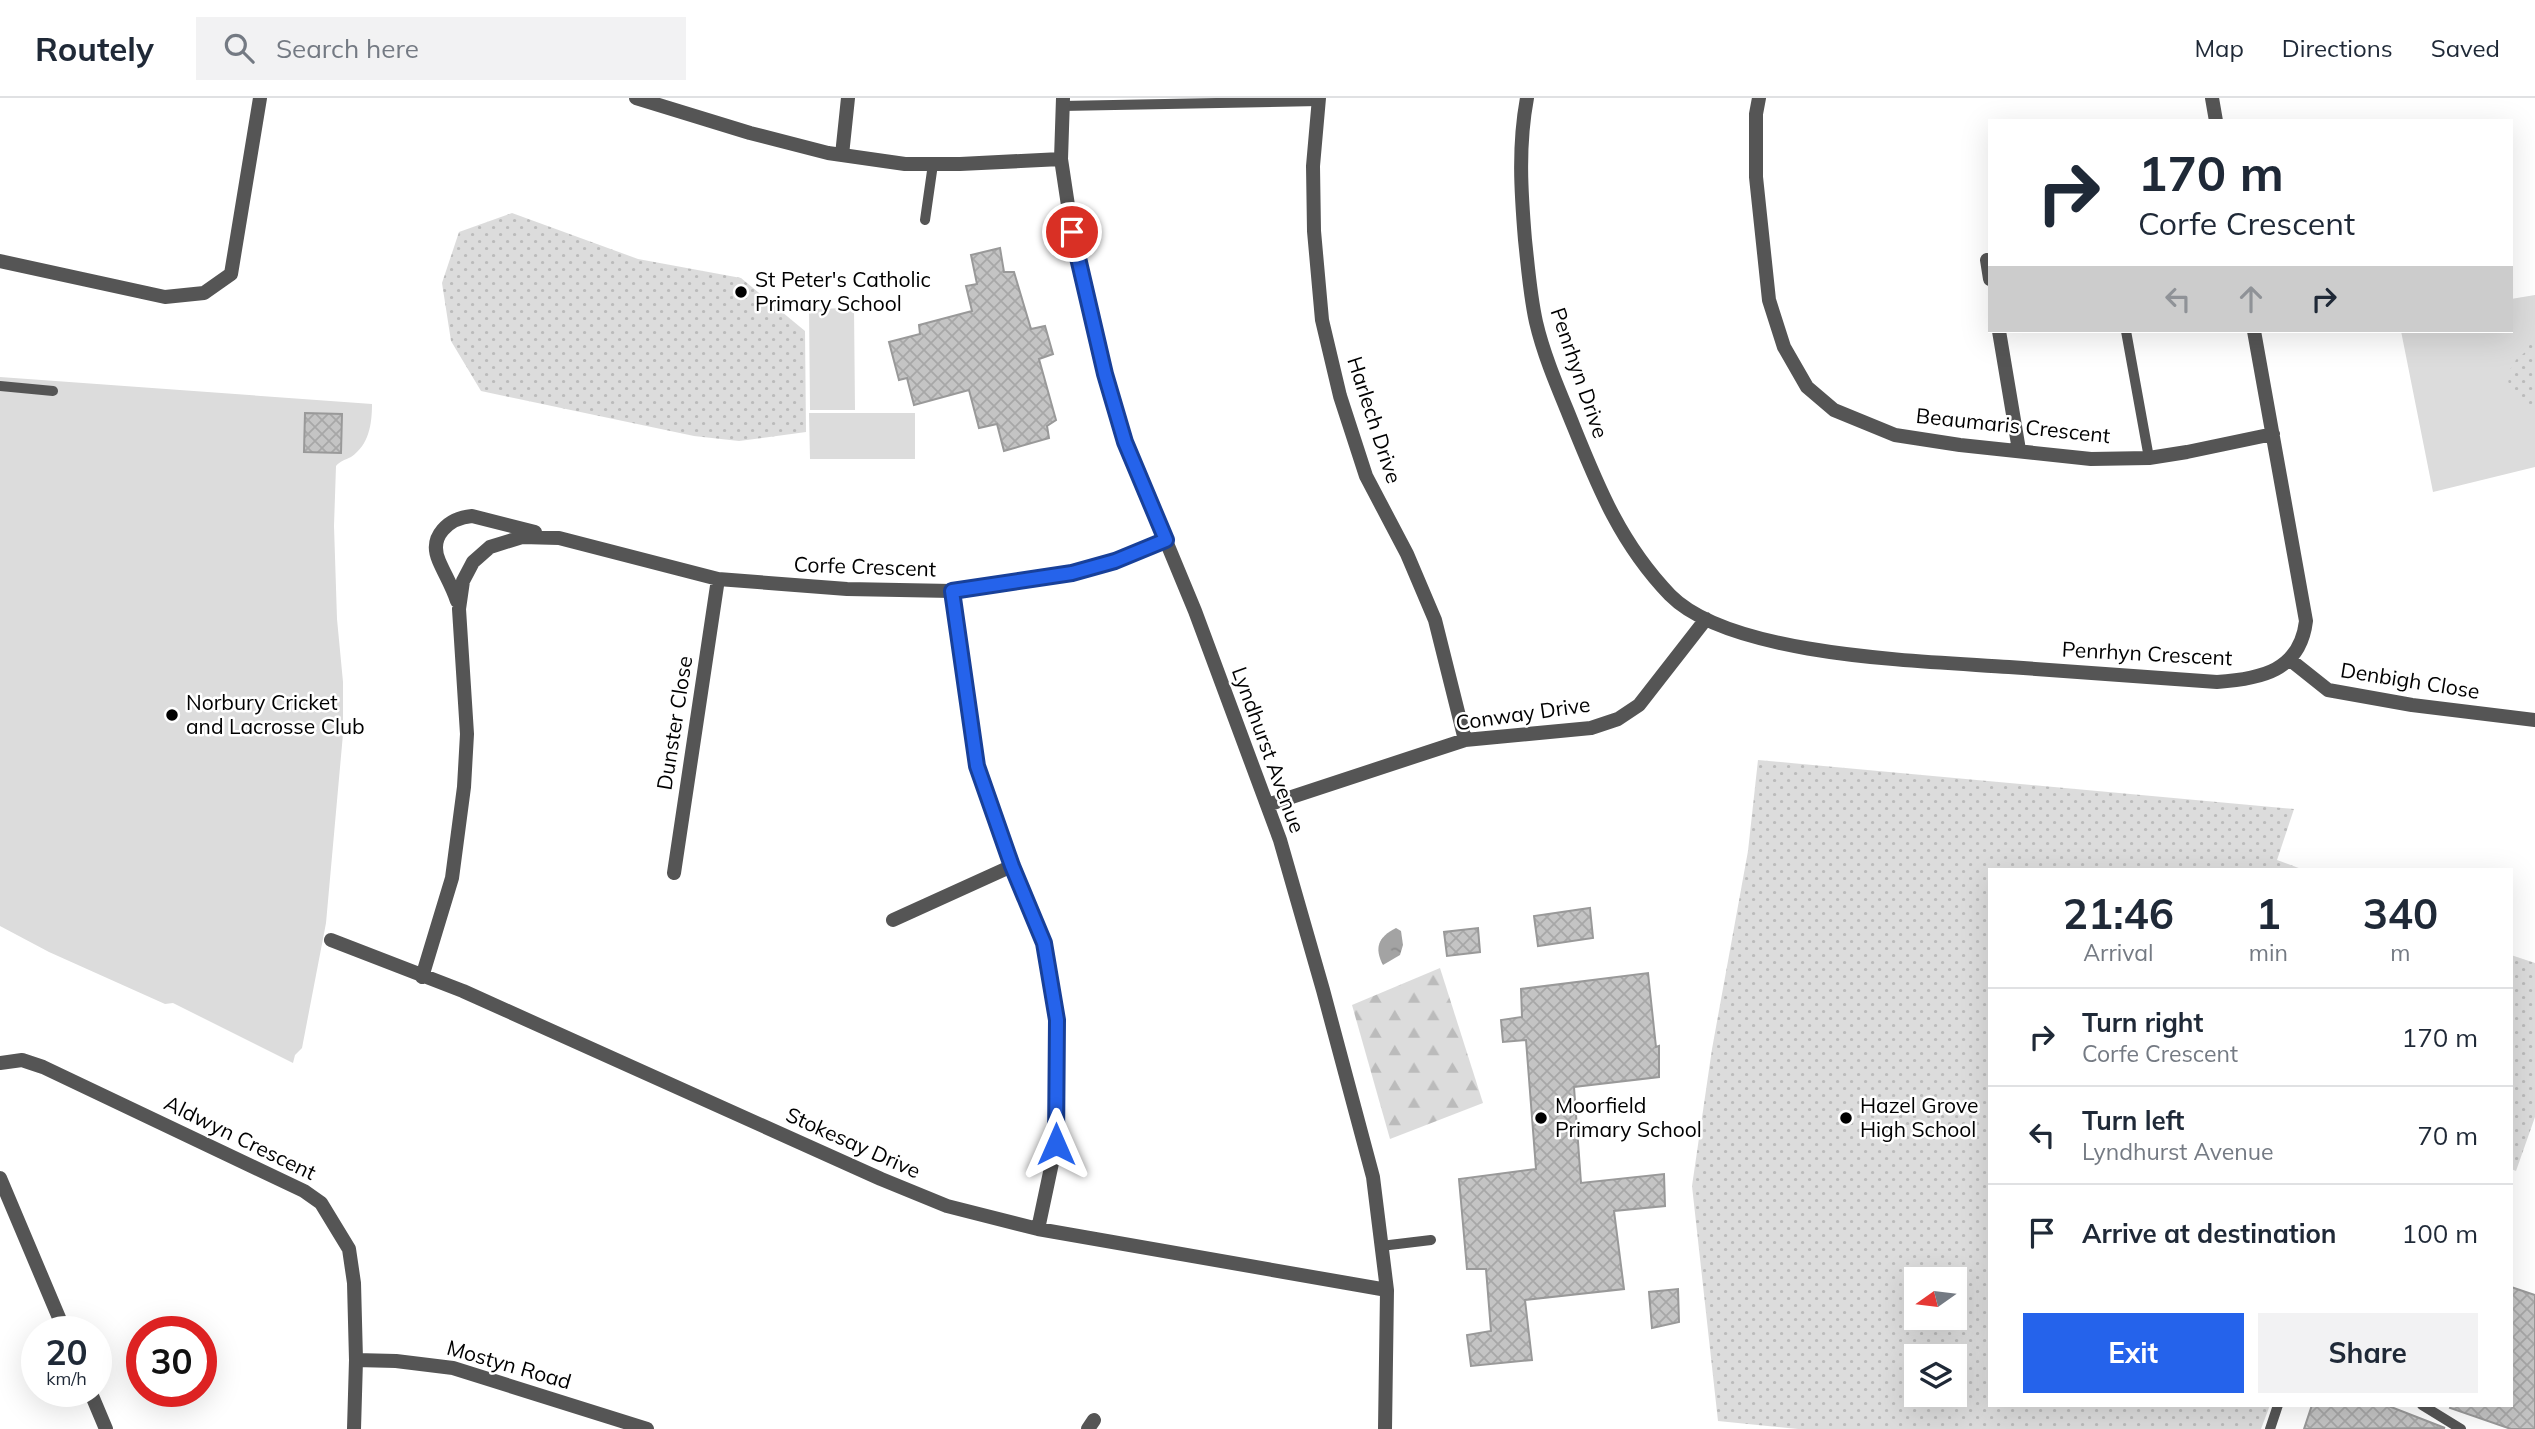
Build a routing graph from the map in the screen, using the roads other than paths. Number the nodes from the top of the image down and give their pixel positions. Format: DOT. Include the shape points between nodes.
graph roads {
  1 [pos="260,98"];
  2 [pos="636,98"];
  3 [pos="848,98"];
  4 [pos="1527,98"];
  5 [pos="1759,98"];
  6 [pos="2213,98"];
  7 [pos="1319,99"];
  8 [pos="1063,102"];
  9 [pos="2216,119"];
  10 [pos="842,155"];
  11 [pos="1061,159"];
  12 [pos="933,164"];
  13 [pos="926,220"];
  14 [pos="1987,260"];
  15 [pos="0,261"];
  16 [pos="1988,266"];
  17 [pos="1998,333"];
  18 [pos="2126,333"];
  19 [pos="2254,333"];
  20 [pos="0,386"];
  21 [pos="53,391"];
  22 [pos="2273,434"];
  23 [pos="2019,450"];
  24 [pos="2149,458"];
  25 [pos="559,538"];
  26 [pos="1166,540"];
  27 [pos="718,579"];
  28 [pos="952,591"];
  29 [pos="459,609"];
  30 [pos="1706,619"];
  31 [pos="2289,659"];
  32 [pos="2535,720"];
  33 [pos="1465,740"];
  34 [pos="1267,805"];
  35 [pos="1012,866"];
  36 [pos="674,873"];
  37 [pos="893,920"];
  38 [pos="331,940"];
  39 [pos="422,976"];
  40 [pos="0,1063"];
  41 [pos="0,1178"];
  42 [pos="1038,1229"];
  43 [pos="1431,1240"];
  44 [pos="1381,1246"];
  45 [pos="1387,1290"];
  46 [pos="58,1316"];
  47 [pos="356,1360"];
  48 [pos="97,1407"];
  49 [pos="2277,1407"];
  50 [pos="2425,1407"];
  51 [pos="612,1423"];
  52 [pos="106,1429"];
  53 [pos="354,1429"];
  54 [pos="647,1429"];
  55 [pos="1385,1429"];
  56 [pos="2270,1429"];
  57 [pos="2461,1429"];
  1 -- 15 [label="street" via="231,274 204,293 166,296"];
  2 -- 10 [label="street"];
  3 -- 10 [label="street"];
  4 -- 30 [label="street, Penrhyn Drive" via="1520,180 1529,277 1537,323 1555,379 1607,509 1635,553 1672,597"];
  5 -- 23 [label="street, Beaumaris Crescent" via="1756,177 1769,300 1784,347 1807,387 1834,410 1895,435"];
  6 -- 9 [label="street"];
  7 -- 8 [label="lane"];
  7 -- 33 [label="street, Harlech Drive" via="1313,166 1322,320 1340,397 1366,476 1408,554 1435,620"];
  8 -- 11 [label="street, Lyndhurst Avenue"];
  10 -- 12 [label="street"];
  11 -- 12 [label="street"];
  11 -- 26 [label="street, Lyndhurst Avenue" via="1072,232 1105,374 1125,442"];
  12 -- 13 [label="lane"];
  14 -- 16 [label="street"];
  17 -- 23 [label="street"];
  18 -- 24 [label="lane"];
  19 -- 22 [label="street"];
  20 -- 21 [label="lane"];
  22 -- 24 [label="street, Beaumaris Crescent"];
  22 -- 31 [label="street" via="2306,621 2304,636"];
  23 -- 24 [label="street, Beaumaris Crescent" via="2091,459"];
  25 -- 27 [label="street, Corfe Crescent"];
  25 -- 29 [label="street, Corfe Crescent" via="522,537 490,547 473,562 463,581"];
  25 -- 29 [label="street, Corfe Crescent" via="472,516 445,525 438,539 437,558"];
  26 -- 28 [label="street, Corfe Crescent" via="1072,573"];
  26 -- 34 [label="street, Lyndhurst Avenue"];
  27 -- 28 [label="street, Corfe Crescent"];
  27 -- 36 [label="street, Dunster Close"];
  28 -- 35 [label="street" via="977,766"];
  29 -- 39 [label="street, Corfe Crescent" via="467,734 464,787 452,878"];
  30 -- 31 [label="street, Penrhyn Crescent" via="1784,644 1825,651 2217,682 2258,677"];
  30 -- 33 [label="street, Conway Drive" via="1639,705 1618,719 1591,728"];
  31 -- 32 [label="street, Denbigh Close" via="2328,690"];
  33 -- 34 [label="street, Conway Drive"];
  34 -- 44 [label="street, Lyndhurst Avenue" via="1373,1177"];
  35 -- 37 [label="street"];
  35 -- 42 [label="street" via="1044,943 1057,1020 1056,1144"];
  38 -- 39 [label="street, Stokesay Drive"];
  39 -- 42 [label="street, Stokesay Drive" via="947,1206"];
  40 -- 47 [label="street, Aldwyn Crescent" via="22,1060 43,1067 321,1203 349,1249"];
  41 -- 46 [label="street"];
  42 -- 45 [label="street, Stokesay Drive"];
  43 -- 44 [label="lane"];
  44 -- 45 [label="street, Lyndhurst Avenue"];
  45 -- 55 [label="street, Lyndhurst Avenue"];
  47 -- 51 [label="street, Mostyn Road" via="453,1368"];
  47 -- 53 [label="street, Aldwyn Crescent"];
  48 -- 52 [label="street"];
  49 -- 56 [label="lane"];
  50 -- 57 [label="lane"];
  51 -- 54 [label="street, Mostyn Road"];
}
